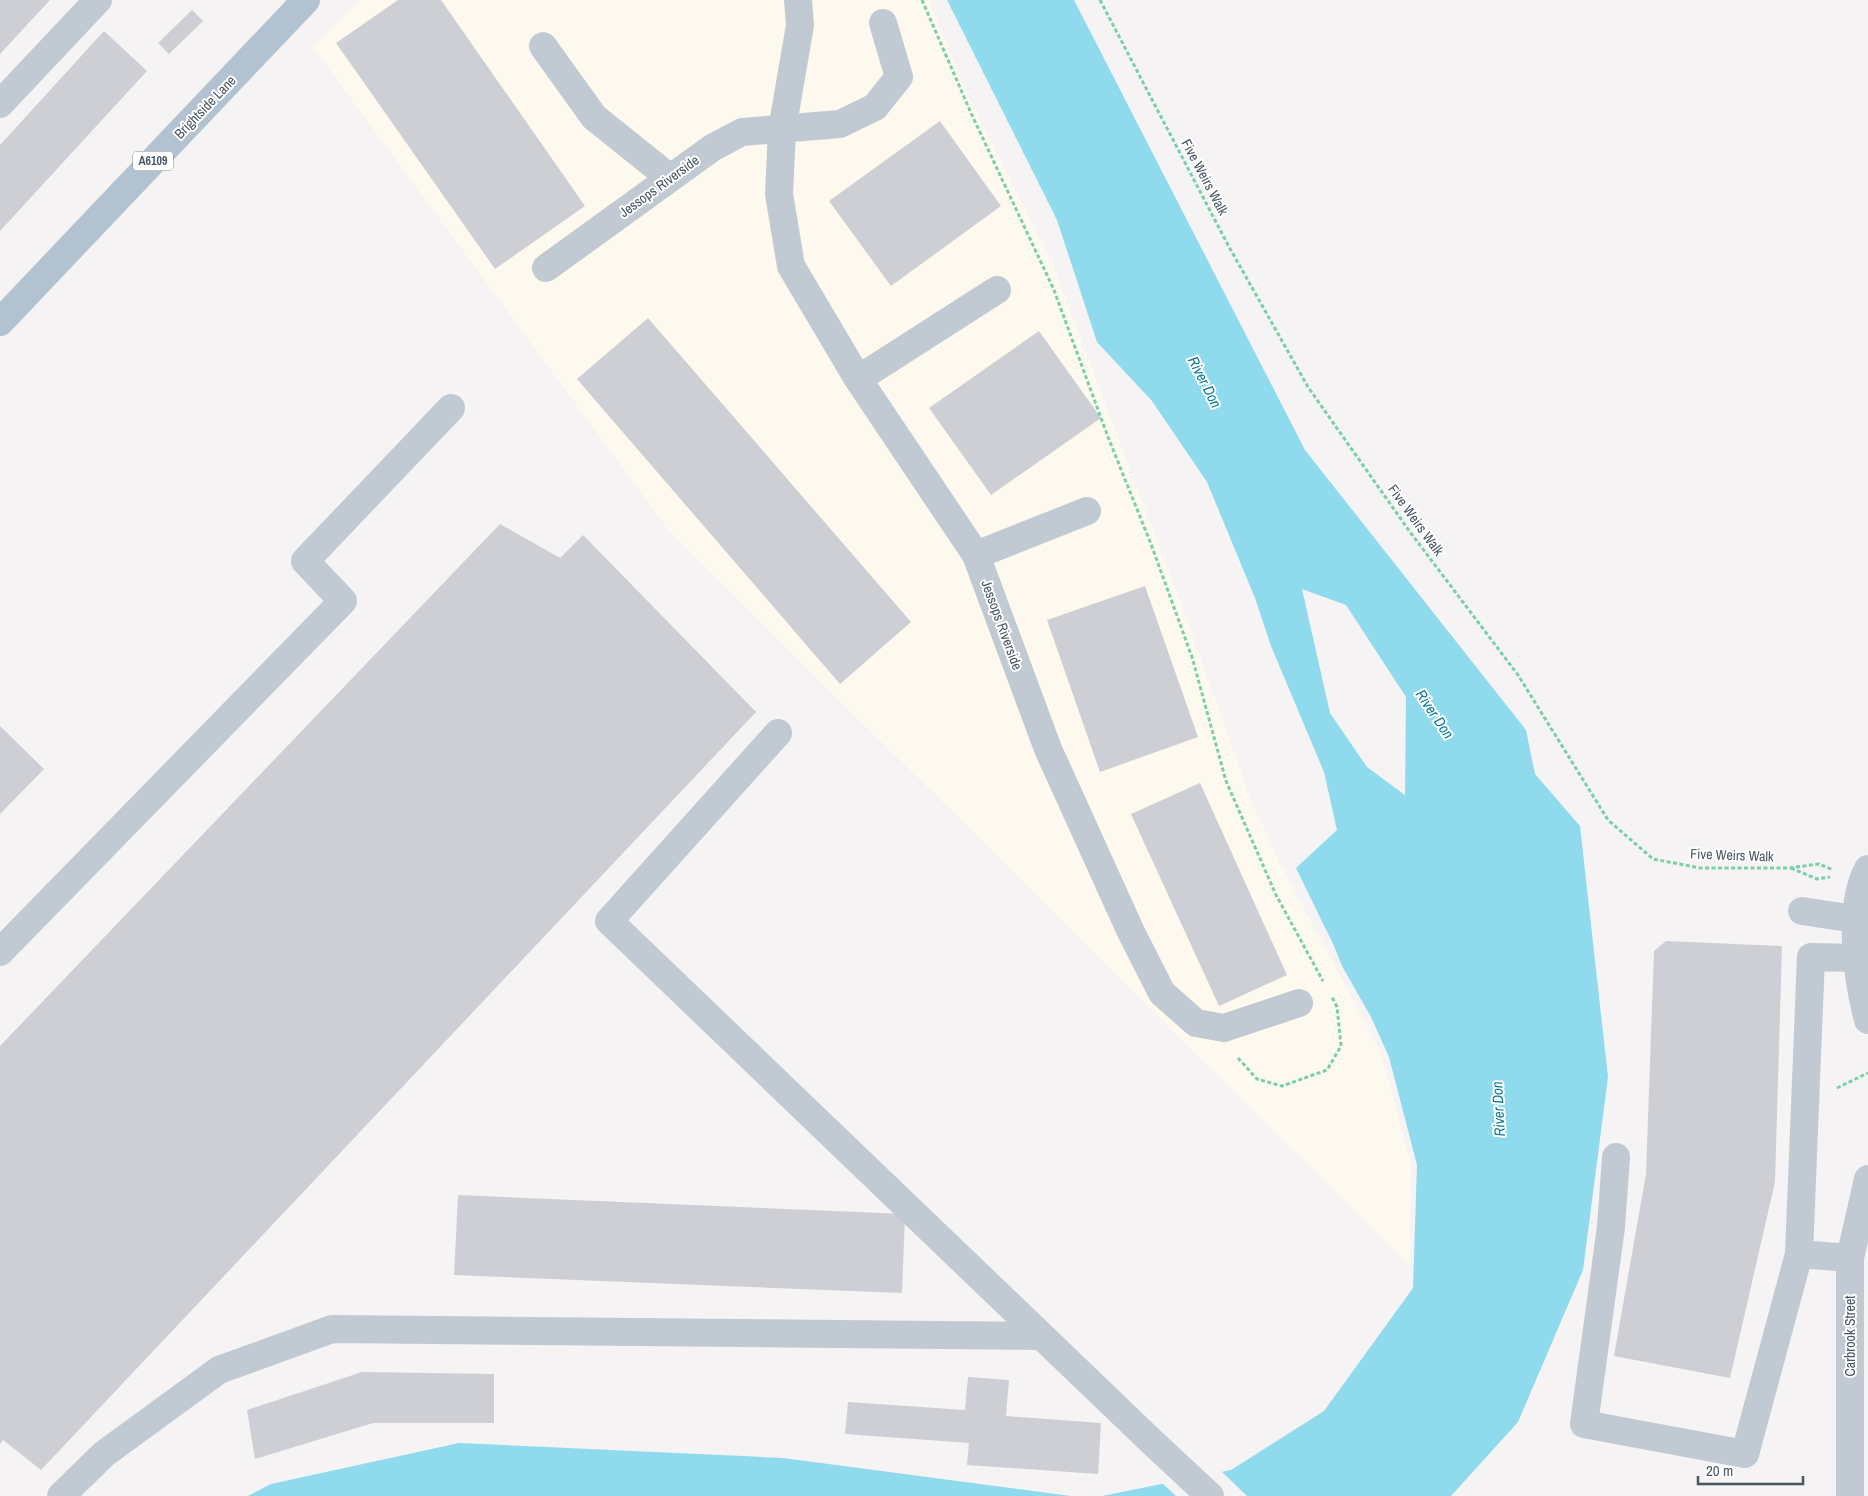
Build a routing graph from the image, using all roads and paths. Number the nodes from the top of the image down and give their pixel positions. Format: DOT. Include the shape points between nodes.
graph roads {
  1 [pos="98,0"];
  2 [pos="306,0"];
  3 [pos="798,0"];
  4 [pos="922,0"];
  5 [pos="1100,0"];
  6 [pos="883,23"];
  7 [pos="543,46"];
  8 [pos="0,104"];
  9 [pos="782,130"];
  10 [pos="670,178"];
  11 [pos="546,268"];
  12 [pos="997,290"];
  13 [pos="0,322"];
  14 [pos="858,379"];
  15 [pos="451,408"];
  16 [pos="1087,511"];
  17 [pos="976,555"];
  18 [pos="778,733"];
  19 [pos="1789,868"];
  20 [pos="1868,869"];
  21 [pos="1836,871"];
  22 [pos="1836,876"];
  23 [pos="1802,911"];
  24 [pos="1855,919"];
  25 [pos="0,952"];
  26 [pos="1858,958"];
  27 [pos="1299,1003"];
  28 [pos="1868,1020"];
  29 [pos="1224,1028"];
  30 [pos="1868,1073"];
  31 [pos="1834,1090"];
  32 [pos="1616,1157"];
  33 [pos="1868,1179"];
  34 [pos="1799,1254"];
  35 [pos="1850,1258"];
  36 [pos="1041,1336"];
  37 [pos="61,1496"];
  38 [pos="1210,1496"];
  39 [pos="1850,1496"];
  1 -- 8 [label="street"];
  2 -- 13 [label="main road, Brightside Lane / A6109"];
  3 -- 9 [label="street, Jessops Riverside" via="800,25"];
  4 -- 29 [label="path" via="1054,290 1192,658 1226,781 1276,895 1337,1007 1342,1046 1327,1070 1282,1086 1257,1079 1236,1056"];
  5 -- 19 [label="path, Five Weirs Walk" via="1228,245 1308,387 1410,532 1518,674 1608,820 1653,859 1700,868"];
  6 -- 9 [label="street, Jessops Riverside" via="899,77 875,107 840,124"];
  7 -- 10 [label="street" via="594,117"];
  9 -- 10 [label="street, Jessops Riverside" via="742,132 712,148"];
  9 -- 14 [label="street, Jessops Riverside" via="779,194 791,266"];
  10 -- 11 [label="street, Jessops Riverside"];
  12 -- 14 [label="street"];
  14 -- 17 [label="street, Jessops Riverside"];
  15 -- 25 [label="street" via="304,561 343,600"];
  16 -- 17 [label="street"];
  17 -- 29 [label="street, Jessops Riverside" via="1048,749 1162,993 1196,1023"];
  18 -- 36 [label="street" via="609,921"];
  19 -- 21 [label="path, Five Weirs Walk" via="1819,864"];
  19 -- 22 [label="path" via="1817,879"];
  20 -- 24 [label="street" via="1862,881"];
  23 -- 24 [label="street"];
  24 -- 26 [label="street"];
  26 -- 28 [label="street"];
  26 -- 34 [label="street" via="1811,957"];
  27 -- 29 [label="street, Jessops Riverside"];
  30 -- 31 [label="path"];
  32 -- 34 [label="street" via="1611,1227 1584,1424 1745,1454"];
  33 -- 35 [label="street, Carbrook Street"];
  34 -- 35 [label="street"];
  35 -- 39 [label="street, Carbrook Street"];
  36 -- 37 [label="street" via="332,1329 219,1370 104,1454"];
  36 -- 38 [label="street"];
}
